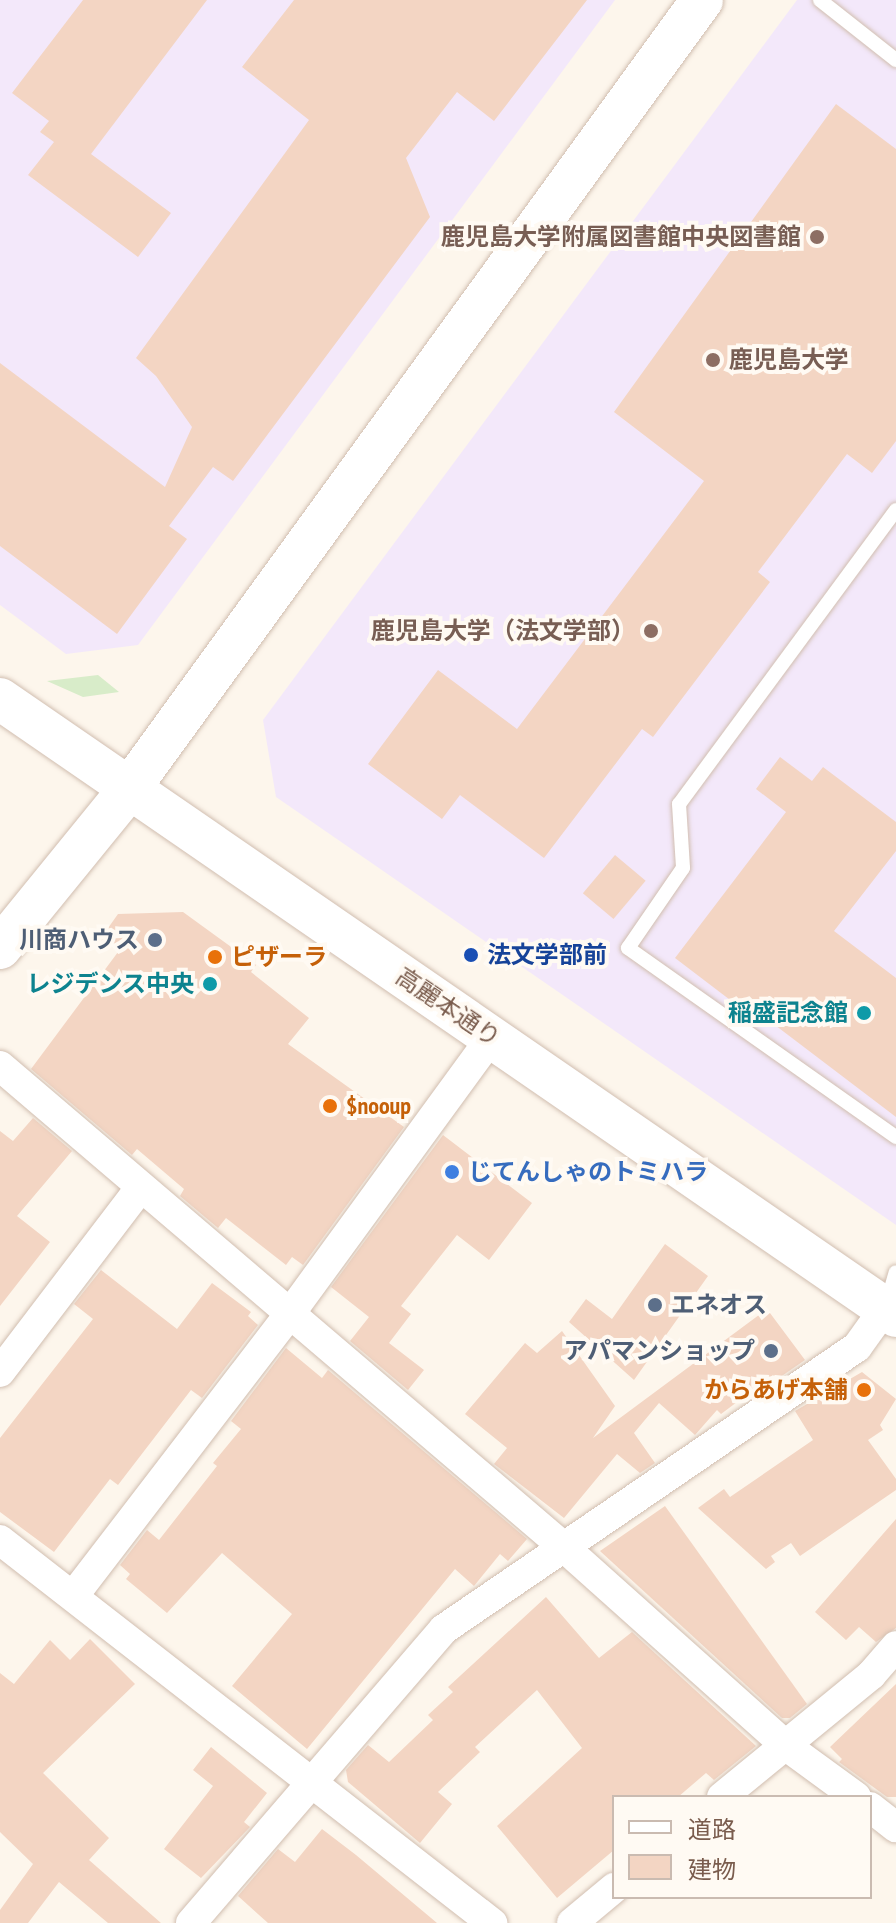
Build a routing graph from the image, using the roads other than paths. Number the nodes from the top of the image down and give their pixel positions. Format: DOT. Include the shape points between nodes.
graph roads {
  1 [pos="702,0"];
  2 [pos="820,0"];
  3 [pos="896,60"];
  4 [pos="896,510"];
  5 [pos="0,699"];
  6 [pos="129,789"];
  7 [pos="0,948"];
  8 [pos="492,1037"];
  9 [pos="0,1066"];
  10 [pos="896,1137"];
  11 [pos="140,1188"];
  12 [pos="892,1298"];
  13 [pos="289,1315"];
  14 [pos="0,1372"];
  15 [pos="0,1540"];
  16 [pos="566,1549"];
  17 [pos="74,1595"];
  18 [pos="896,1646"];
  19 [pos="785,1745"];
  20 [pos="312,1780"];
  21 [pos="724,1795"];
  22 [pos="853,1795"];
  23 [pos="872,1809"];
  24 [pos="896,1827"];
  25 [pos="612,1890"];
  26 [pos="191,1923"];
  27 [pos="492,1923"];
  28 [pos="572,1923"];
  1 -- 6 [label="street"];
  2 -- 3 [label="lane"];
  4 -- 10 [label="lane" via="679,804 683,868 628,948"];
  5 -- 6 [label="street, 高麗本通り"];
  6 -- 7 [label="street"];
  6 -- 8 [label="street, 高麗本通り"];
  8 -- 12 [label="street, 高麗本通り"];
  8 -- 13 [label="street"];
  9 -- 11 [label="street"];
  11 -- 13 [label="street"];
  11 -- 14 [label="street"];
  12 -- 16 [label="street" via="857,1347"];
  13 -- 16 [label="street"];
  13 -- 17 [label="street"];
  15 -- 17 [label="street"];
  16 -- 19 [label="street"];
  16 -- 20 [label="street" via="444,1629"];
  17 -- 20 [label="street"];
  18 -- 19 [label="street" via="871,1675"];
  19 -- 21 [label="street"];
  19 -- 22 [label="street"];
  20 -- 26 [label="street"];
  20 -- 27 [label="street"];
  23 -- 24 [label="street"];
  25 -- 28 [label="street"];
}
